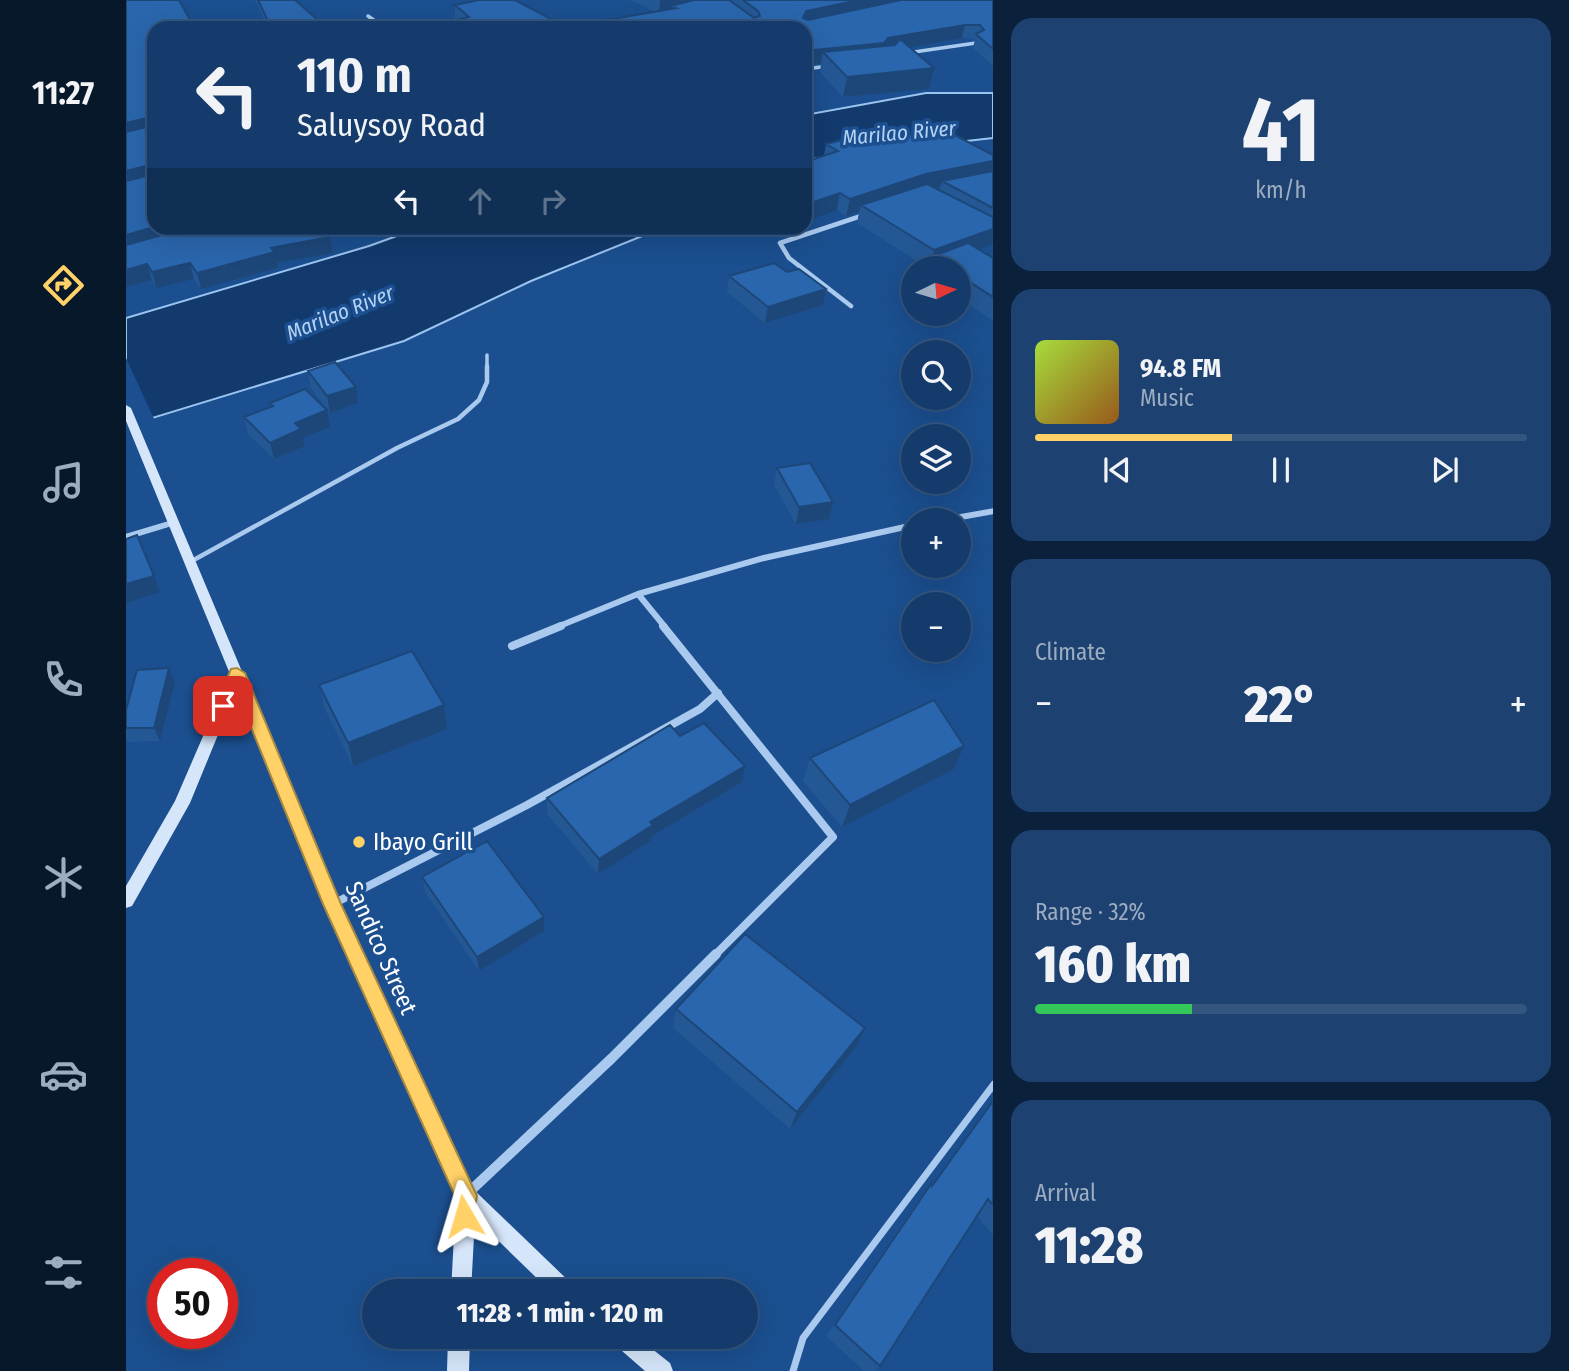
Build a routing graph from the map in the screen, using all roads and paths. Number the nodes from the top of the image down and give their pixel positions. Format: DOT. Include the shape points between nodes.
graph roads {
  1 [pos="368,16"];
  2 [pos="375,21"];
  3 [pos="976,43"];
  4 [pos="899,54"];
  5 [pos="833,66"];
  6 [pos="812,68"];
  7 [pos="871,213"];
  8 [pos="812,232"];
  9 [pos="804,235"];
  10 [pos="851,306"];
  11 [pos="488,355"];
  12 [pos="126,408"];
  13 [pos="993,511"];
  14 [pos="971,515"];
  15 [pos="172,523"];
  16 [pos="901,528"];
  17 [pos="126,537"];
  18 [pos="190,562"];
  19 [pos="638,594"];
  20 [pos="512,646"];
  21 [pos="237,673"];
  22 [pos="718,693"];
  23 [pos="126,901"];
  24 [pos="332,904"];
  25 [pos="993,1084"];
  26 [pos="466,1196"];
  27 [pos="462,1279"];
  28 [pos="552,1279"];
  29 [pos="459,1349"];
  30 [pos="636,1349"];
  31 [pos="458,1371"];
  32 [pos="663,1371"];
  33 [pos="793,1371"];
  1 -- 2 [label="street"];
  3 -- 4 [label="street"];
  5 -- 6 [label="street"];
  7 -- 8 [label="street"];
  9 -- 10 [label="street" via="780,243 789,258"];
  11 -- 18 [label="lane" via="487,382 479,400 458,419"];
  12 -- 15 [label="main road, Sandico Street"];
  13 -- 14 [label="street"];
  15 -- 17 [label="street"];
  15 -- 18 [label="main road, Sandico Street"];
  16 -- 19 [label="street" via="764,558"];
  18 -- 21 [label="main road, Sandico Street"];
  19 -- 20 [label="street"];
  19 -- 22 [label="street"];
  21 -- 23 [label="main road" via="183,803"];
  21 -- 24 [label="main road, Sandico Street"];
  22 -- 24 [label="street" via="700,709 527,805"];
  22 -- 26 [label="street" via="833,837"];
  24 -- 26 [label="main road, Sandico Street"];
  25 -- 33 [label="lane" via="803,1338"];
  26 -- 27 [label="main road, Sandico Street"];
  26 -- 28 [label="main road, Sandico Street"];
  29 -- 31 [label="main road"];
  30 -- 32 [label="main road"];
}
